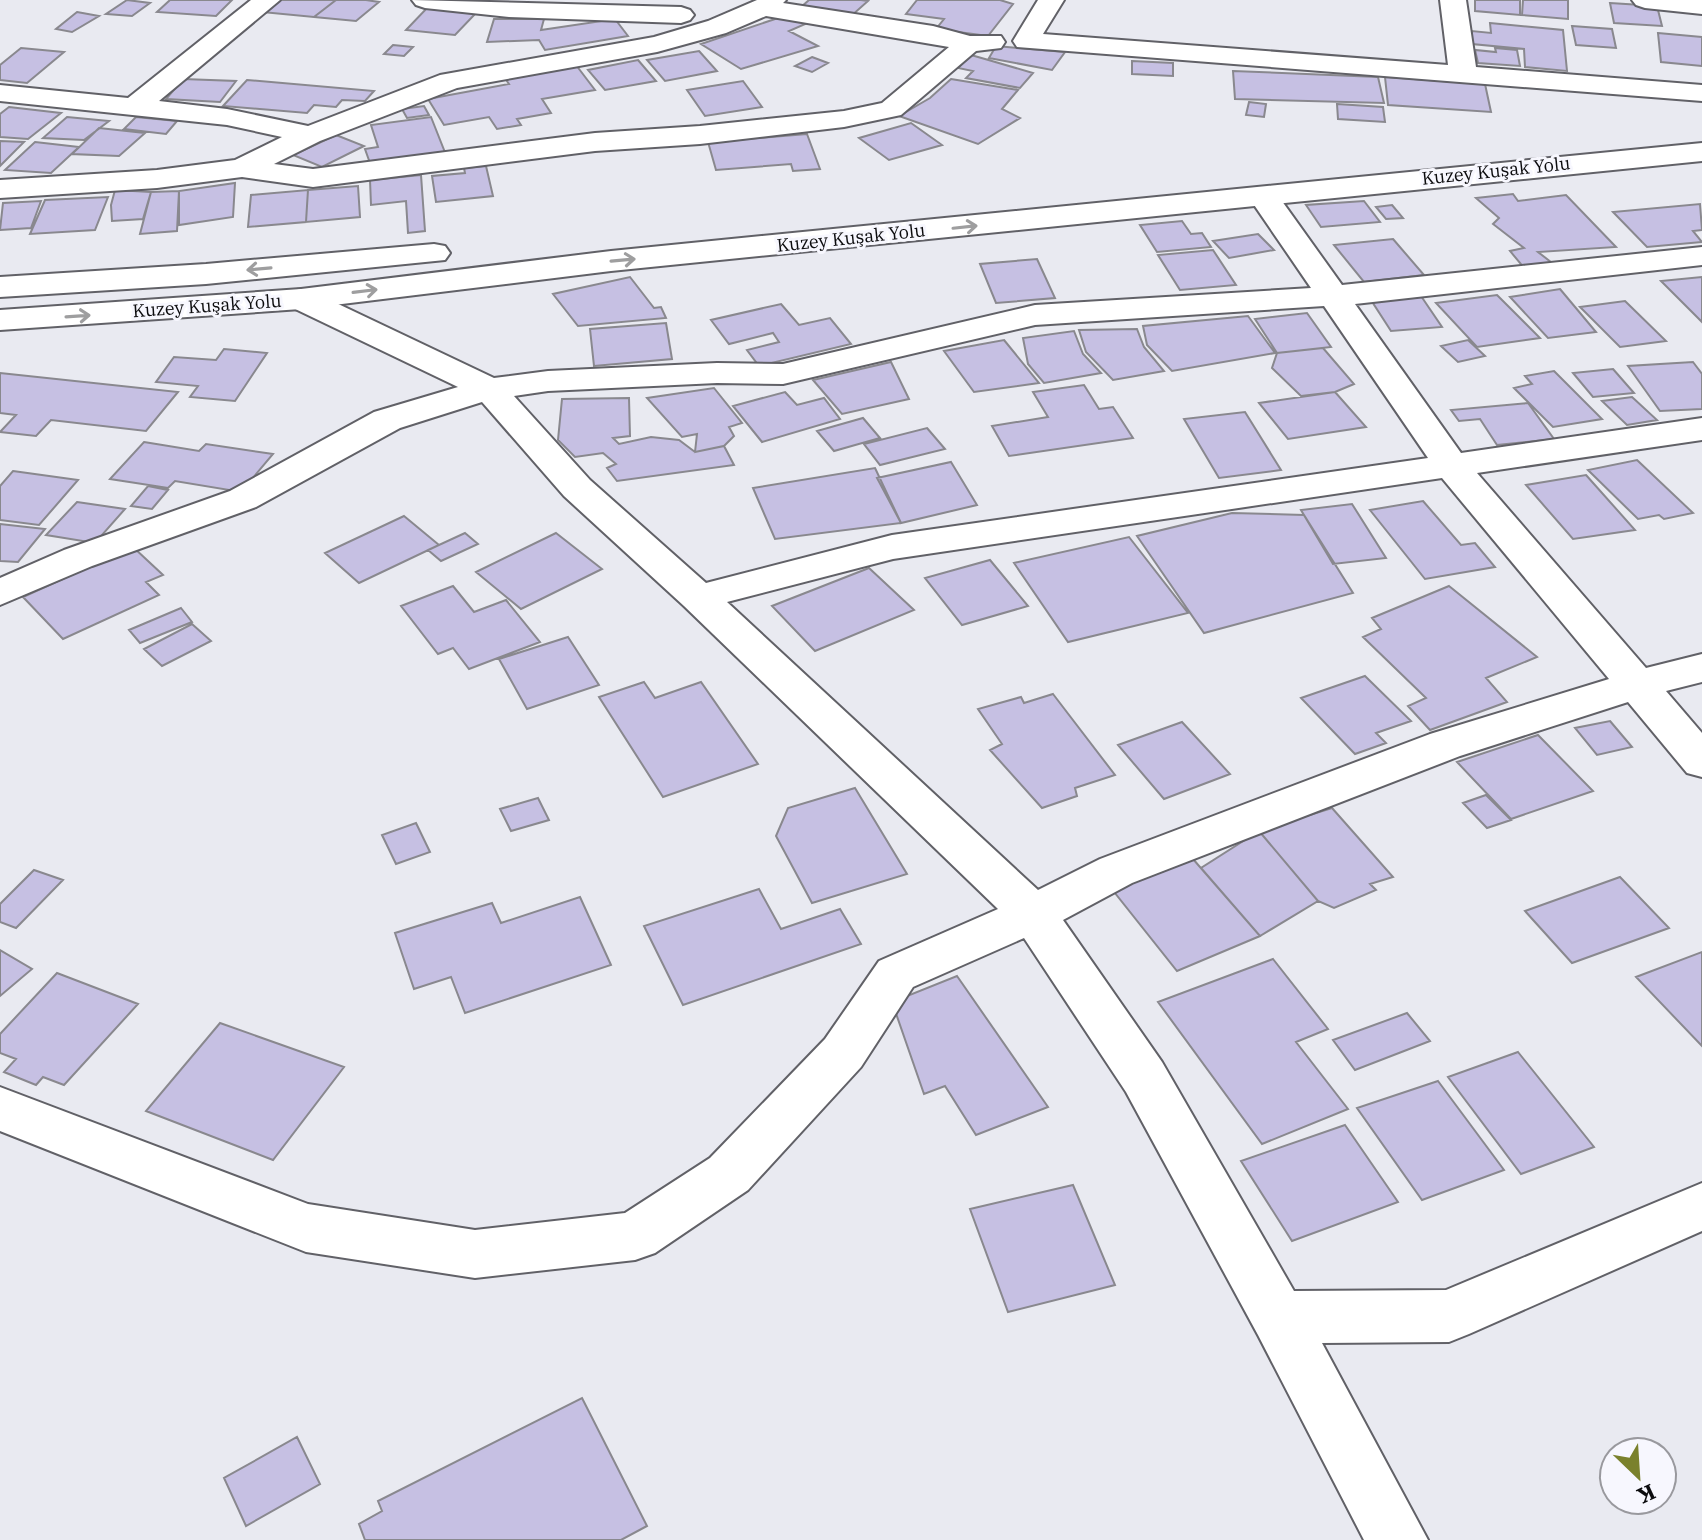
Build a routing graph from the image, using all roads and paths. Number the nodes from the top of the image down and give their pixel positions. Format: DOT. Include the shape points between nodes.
graph roads {
  1 [pos="267,0"];
  2 [pos="425,0"];
  3 [pos="1051,0"];
  4 [pos="1453,0"];
  5 [pos="1645,0"];
  6 [pos="768,4"];
  7 [pos="1702,6"];
  8 [pos="680,7"];
  9 [pos="717,27"];
  10 [pos="1026,41"];
  11 [pos="969,44"];
  12 [pos="1463,74"];
  13 [pos="0,93"];
  14 [pos="1702,93"];
  15 [pos="136,106"];
  16 [pos="1702,127"];
  17 [pos="310,135"];
  18 [pos="1702,152"];
  19 [pos="242,168"];
  20 [pos="0,189"];
  21 [pos="1263,196"];
  22 [pos="1702,256"];
  23 [pos="0,287"];
  24 [pos="1335,296"];
  25 [pos="301,299"];
  26 [pos="0,320"];
  27 [pos="489,389"];
  28 [pos="1702,429"];
  29 [pos="1451,465"];
  30 [pos="0,593"];
  31 [pos="698,597"];
  32 [pos="1702,668"];
  33 [pos="1639,684"];
  34 [pos="1702,762"];
  35 [pos="1033,914"];
  36 [pos="0,1108"];
  37 [pos="1702,1206"];
  38 [pos="1278,1317"];
  39 [pos="1397,1540"];
  1 -- 15 [label="street"];
  2 -- 8 [label="street" via="509,9"];
  3 -- 10 [label="street"];
  4 -- 12 [label="street"];
  5 -- 7 [label="street"];
  6 -- 9 [label="street"];
  6 -- 11 [label="street"];
  8 -- 9 [label="street"];
  9 -- 17 [label="street" via="657,44 450,81"];
  10 -- 11 [label="street"];
  10 -- 12 [label="street"];
  11 -- 19 [label="street" via="891,109 844,119 595,142 313,178"];
  12 -- 14 [label="street"];
  13 -- 15 [label="street"];
  15 -- 17 [label="street" via="227,117"];
  16 -- 23 [label="street, Kuzey Kuşak Yolu, one-way" via="409,256"];
  17 -- 19 [label="street"];
  18 -- 21 [label="street, Kuzey Kuşak Yolu"];
  19 -- 20 [label="street"];
  21 -- 24 [label="street"];
  25 -- 21 [label="street, Kuzey Kuşak Yolu, one-way" via="611,261"];
  22 -- 24 [label="street"];
  24 -- 27 [label="street" via="1035,315 783,374 548,381"];
  24 -- 29 [label="street"];
  26 -- 25 [label="street, Kuzey Kuşak Yolu, one-way"];
  25 -- 27 [label="street"];
  27 -- 30 [label="street" via="387,420 243,499 78,558"];
  27 -- 31 [label="street" via="577,488"];
  28 -- 29 [label="street"];
  29 -- 31 [label="street" via="892,547"];
  29 -- 33 [label="street"];
  31 -- 35 [label="street"];
  32 -- 33 [label="street"];
  33 -- 34 [label="street"];
  33 -- 35 [label="street" via="1445,745 1116,871"];
  35 -- 36 [label="street" via="896,974 843,1053 729,1174 635,1236 475,1254 306,1228"];
  35 -- 38 [label="street" via="1144,1077"];
  37 -- 38 [label="street" via="1449,1316"];
  38 -- 39 [label="street"];
}
